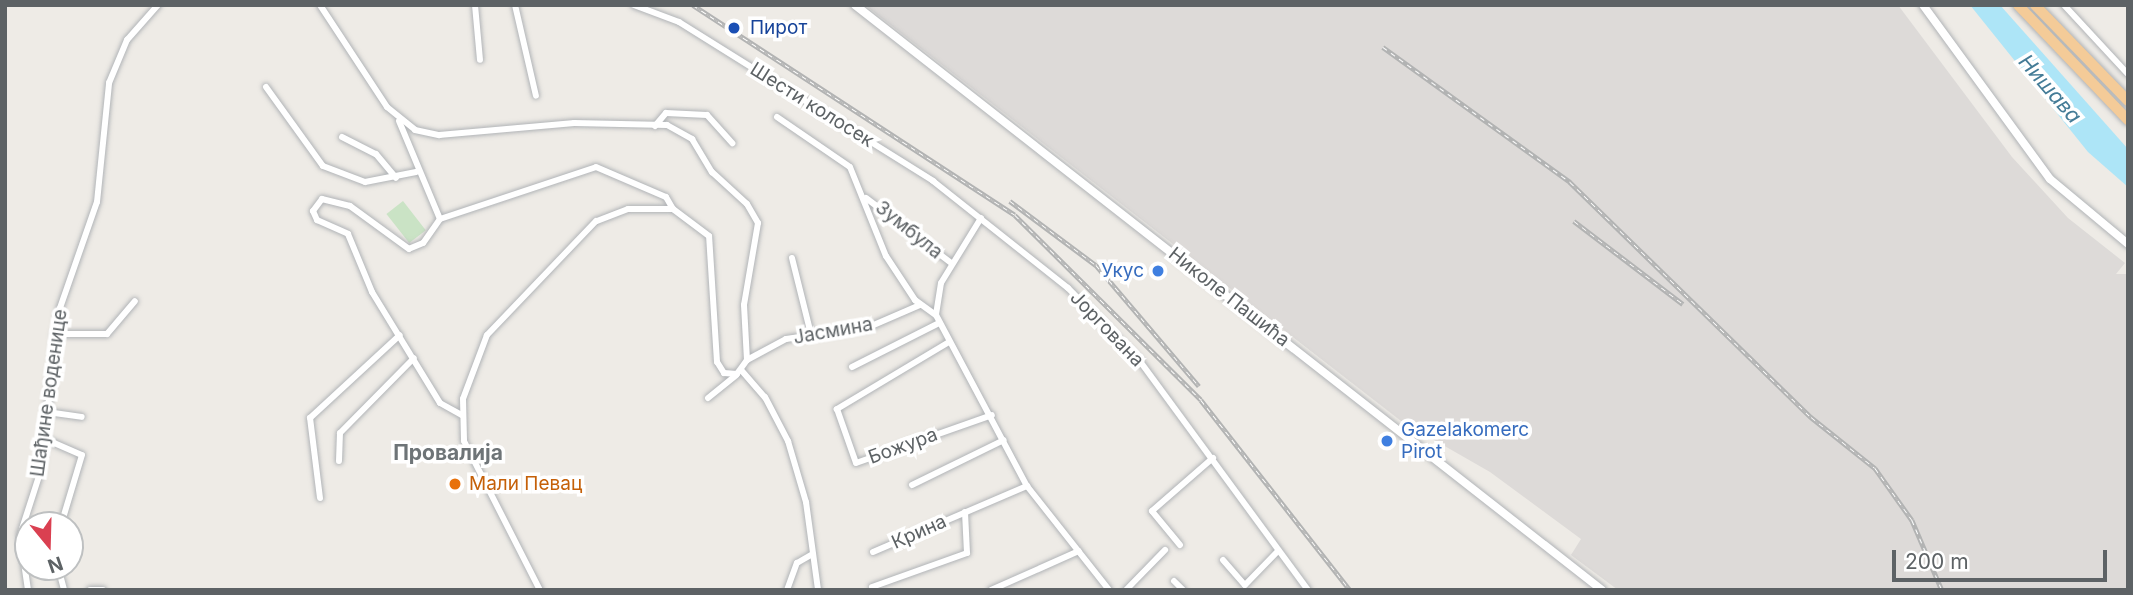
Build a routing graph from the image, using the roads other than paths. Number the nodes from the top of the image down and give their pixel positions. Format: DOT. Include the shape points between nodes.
graph roads {
  1 [pos="158,5"];
  2 [pos="320,5"];
  3 [pos="475,5"];
  4 [pos="515,5"];
  5 [pos="634,5"];
  6 [pos="855,5"];
  7 [pos="1923,5"];
  8 [pos="2018,5"];
  9 [pos="2035,5"];
  10 [pos="2064,5"];
  11 [pos="480,60"];
  12 [pos="2128,74"];
  13 [pos="267,88"];
  14 [pos="536,96"];
  15 [pos="2128,101"];
  16 [pos="776,117"];
  17 [pos="2128,120"];
  18 [pos="399,121"];
  19 [pos="655,126"];
  20 [pos="342,136"];
  21 [pos="732,143"];
  22 [pos="416,172"];
  23 [pos="396,178"];
  24 [pos="866,198"];
  25 [pos="673,209"];
  26 [pos="981,218"];
  27 [pos="440,219"];
  28 [pos="2128,244"];
  29 [pos="792,258"];
  30 [pos="951,263"];
  31 [pos="135,301"];
  32 [pos="920,305"];
  33 [pos="936,315"];
  34 [pos="939,323"];
  35 [pos="55,334"];
  36 [pos="811,334"];
  37 [pos="400,335"];
  38 [pos="949,342"];
  39 [pos="414,358"];
  40 [pos="747,360"];
  41 [pos="852,367"];
  42 [pos="739,372"];
  43 [pos="708,398"];
  44 [pos="47,412"];
  45 [pos="461,415"];
  46 [pos="992,415"];
  47 [pos="82,417"];
  48 [pos="45,439"];
  49 [pos="1004,440"];
  50 [pos="1213,458"];
  51 [pos="339,461"];
  52 [pos="912,485"];
  53 [pos="1027,486"];
  54 [pos="320,498"];
  55 [pos="65,511"];
  56 [pos="965,512"];
  57 [pos="1180,545"];
  58 [pos="1166,550"];
  59 [pos="1079,551"];
  60 [pos="1278,551"];
  61 [pos="873,552"];
  62 [pos="811,555"];
  63 [pos="1223,560"];
  64 [pos="1174,581"];
  65 [pos="872,587"];
  66 [pos="28,590"];
  67 [pos="89,590"];
  68 [pos="103,590"];
  69 [pos="540,590"];
  70 [pos="787,590"];
  71 [pos="818,590"];
  72 [pos="991,590"];
  73 [pos="1109,590"];
  74 [pos="1126,590"];
  75 [pos="1183,590"];
  76 [pos="1308,590"];
  77 [pos="1602,590"];
  1 -- 35 [label="street, Шађине воденице" via="127,40 109,83 97,202"];
  2 -- 18 [label="street"];
  3 -- 11 [label="street"];
  4 -- 14 [label="street"];
  5 -- 26 [label="street, Шести колосек" via="712,42"];
  6 -- 77 [label="main road, Николе Пашића"];
  7 -- 28 [label="main road" via="1955,40 2050,179"];
  8 -- 17 [label="highway"];
  9 -- 15 [label="highway"];
  10 -- 12 [label="street"];
  13 -- 23 [label="street" via="323,166 365,182"];
  16 -- 24 [label="street" via="850,166"];
  18 -- 19 [label="street" via="439,135 574,123"];
  18 -- 22 [label="street"];
  19 -- 21 [label="street" via="666,113 707,115"];
  19 -- 40 [label="street" via="675,128 692,139 712,172 747,204 758,223 744,305"];
  20 -- 23 [label="street" via="376,154"];
  22 -- 23 [label="street"];
  22 -- 27 [label="street"];
  24 -- 30 [label="street, Зумбула"];
  24 -- 32 [label="street" via="886,256"];
  25 -- 27 [label="street" via="666,197 596,167"];
  25 -- 42 [label="street" via="709,236 717,362 724,373"];
  25 -- 45 [label="street" via="614,212 581,235 492,328"];
  26 -- 30 [label="street"];
  26 -- 50 [label="street, Јоргована" via="1123,342"];
  27 -- 37 [label="street" via="423,243 409,250 350,206 322,199 313,208 317,220 348,234 372,292"];
  29 -- 36 [label="street"];
  30 -- 33 [label="street"];
  31 -- 35 [label="street" via="107,334"];
  32 -- 33 [label="street"];
  32 -- 36 [label="street, Јасмина" via="869,327"];
  33 -- 34 [label="street"];
  34 -- 38 [label="street"];
  34 -- 41 [label="street"];
  35 -- 44 [label="street, Шађине воденице"];
  36 -- 40 [label="street, Јасмина" via="780,341"];
  37 -- 39 [label="street"];
  37 -- 54 [label="street" via="310,418"];
  38 -- 46 [label="street"];
  38 -- 46 [label="street, Божура" via="860,394 836,414 856,463"];
  39 -- 45 [label="street" via="440,403"];
  39 -- 51 [label="street" via="340,433"];
  40 -- 42 [label="street"];
  42 -- 43 [label="street"];
  42 -- 62 [label="street" via="765,397 788,441 806,502"];
  44 -- 47 [label="street"];
  44 -- 48 [label="street, Шађине воденице"];
  45 -- 69 [label="street" via="471,460"];
  46 -- 49 [label="street"];
  48 -- 55 [label="street" via="82,455"];
  48 -- 66 [label="street, Шађине воденице" via="19,545"];
  49 -- 52 [label="street"];
  49 -- 53 [label="street"];
  50 -- 57 [label="street" via="1152,511"];
  50 -- 60 [label="street, Јоргована"];
  53 -- 56 [label="street, Крина"];
  53 -- 59 [label="street"];
  56 -- 61 [label="street, Крина"];
  56 -- 65 [label="street, Крина" via="967,552"];
  58 -- 74 [label="street"];
  59 -- 72 [label="street"];
  59 -- 73 [label="street"];
  60 -- 63 [label="street" via="1245,585"];
  60 -- 76 [label="street, Јоргована"];
  62 -- 70 [label="street" via="797,563"];
  62 -- 71 [label="street"];
  64 -- 75 [label="street"];
  67 -- 68 [label="street"];
}
